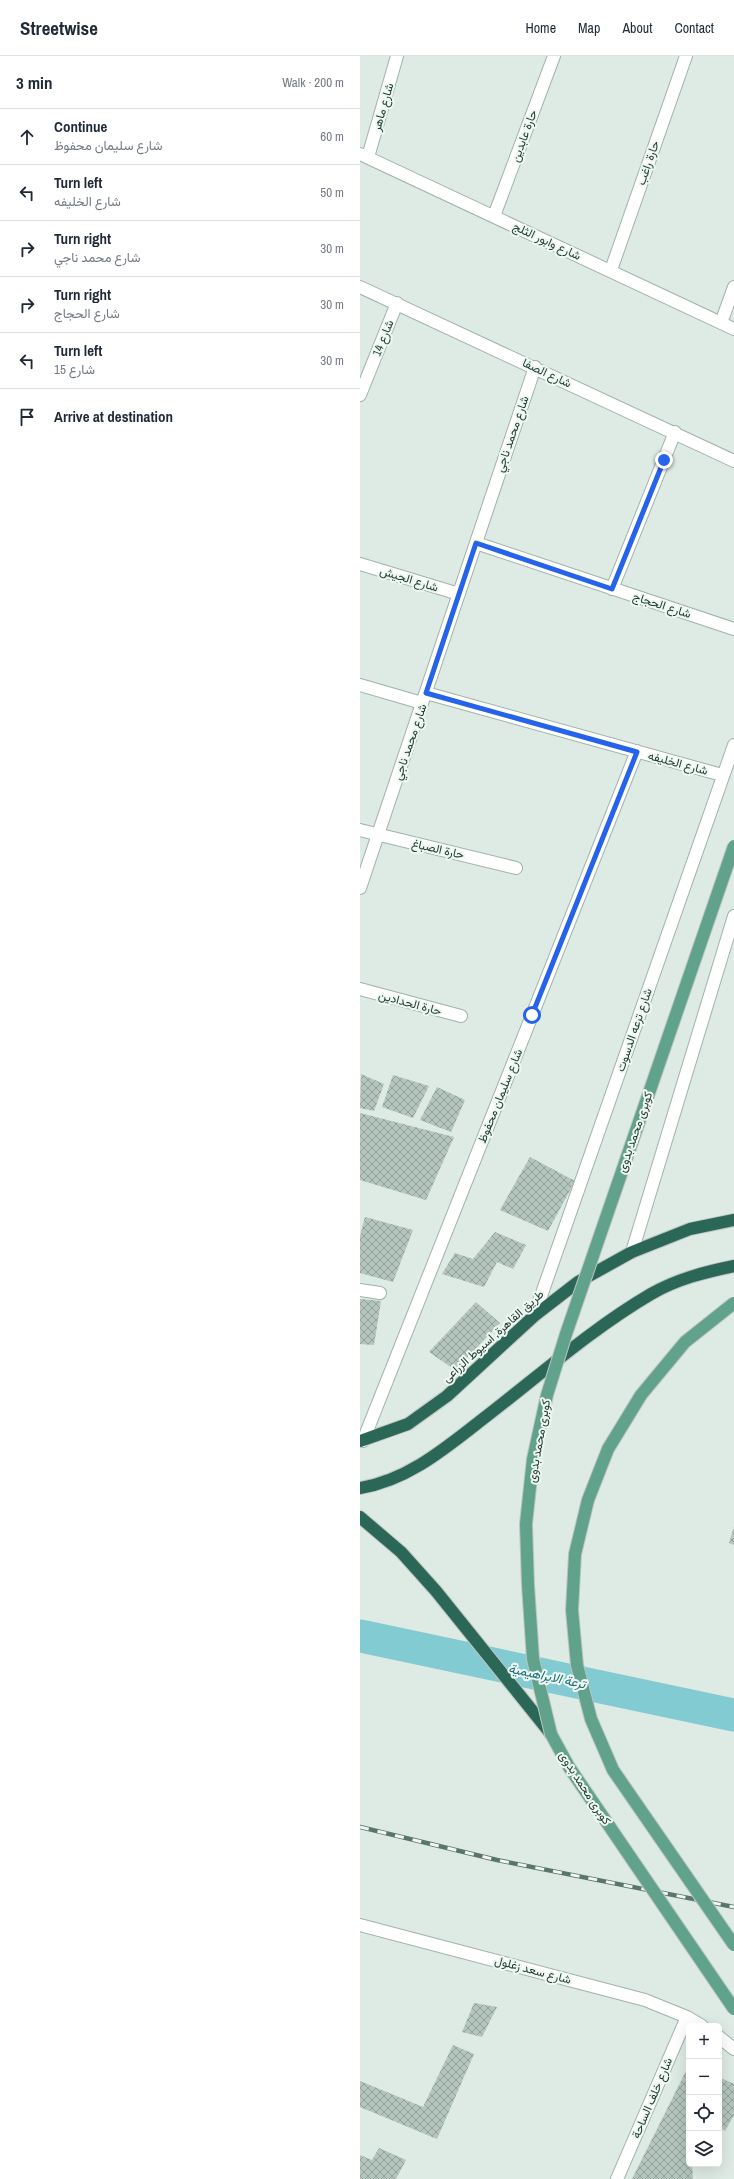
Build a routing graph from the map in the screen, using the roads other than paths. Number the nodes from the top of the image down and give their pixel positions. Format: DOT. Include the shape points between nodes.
graph roads {
  1 [pos="397,56"];
  2 [pos="554,56"];
  3 [pos="686,56"];
  4 [pos="364,156"];
  5 [pos="494,216"];
  6 [pos="611,270"];
  7 [pos="360,286"];
  8 [pos="734,287"];
  9 [pos="397,303"];
  10 [pos="721,323"];
  11 [pos="734,329"];
  12 [pos="535,367"];
  13 [pos="360,395"];
  14 [pos="675,432"];
  15 [pos="734,461"];
  16 [pos="476,543"];
  17 [pos="360,564"];
  18 [pos="612,589"];
  19 [pos="459,594"];
  20 [pos="734,629"];
  21 [pos="360,685"];
  22 [pos="424,698"];
  23 [pos="734,745"];
  24 [pos="637,752"];
  25 [pos="722,775"];
  26 [pos="360,830"];
  27 [pos="378,834"];
  28 [pos="734,846"];
  29 [pos="516,868"];
  30 [pos="360,888"];
  31 [pos="734,916"];
  32 [pos="729,953"];
  33 [pos="360,989"];
  34 [pos="461,1016"];
  35 [pos="734,1220"];
  36 [pos="632,1252"];
  37 [pos="734,1266"];
  38 [pos="360,1290"];
  39 [pos="380,1293"];
  40 [pos="734,1304"];
  41 [pos="534,1316"];
  42 [pos="361,1441"];
  43 [pos="360,1488"];
  44 [pos="360,1517"];
  45 [pos="551,1734"];
  46 [pos="360,1925"];
  47 [pos="734,1945"];
  48 [pos="734,2009"];
  49 [pos="687,2017"];
  50 [pos="697,2023"];
  51 [pos="722,2039"];
  52 [pos="734,2048"];
  53 [pos="617,2179"];
  1 -- 4 [label="street, شارع ماهر"];
  2 -- 5 [label="street, حارة عابدين"];
  3 -- 6 [label="street, حارة راغب"];
  4 -- 5 [label="street, شارع وابور الثلج"];
  5 -- 6 [label="street, شارع وابور الثلج"];
  6 -- 10 [label="street, شارع وابور الثلج"];
  7 -- 9 [label="street, شارع الصفا"];
  8 -- 10 [label="street"];
  9 -- 12 [label="street, شارع الصفا"];
  9 -- 13 [label="street, شارع 14"];
  10 -- 11 [label="street, شارع وابور الثلج"];
  12 -- 14 [label="street, شارع الصفا"];
  12 -- 16 [label="street, شارع محمد ناجي"];
  14 -- 15 [label="street, شارع الصفا"];
  14 -- 18 [label="street"];
  16 -- 18 [label="street, شارع الحجاج"];
  16 -- 19 [label="street, شارع محمد ناجي"];
  17 -- 19 [label="street, شارع الجيش"];
  18 -- 20 [label="street, شارع الحجاج"];
  19 -- 22 [label="street, شارع محمد ناجي"];
  21 -- 22 [label="street, شارع الخليفه"];
  22 -- 24 [label="street, شارع الخليفه"];
  22 -- 27 [label="street, شارع محمد ناجي"];
  23 -- 25 [label="street, شارع ترعه الدسوت"];
  24 -- 25 [label="street, شارع الخليفه"];
  24 -- 42 [label="street, شارع سليمان محفوظ"];
  25 -- 41 [label="street, شارع ترعه الدسوت"];
  26 -- 27 [label="street, حارة الصباغ"];
  27 -- 29 [label="street, حارة الصباغ"];
  27 -- 30 [label="street, شارع محمد ناجي"];
  28 -- 45 [label="main road, كوبرى محمد بدوى, bridge" via="566,1334 547,1395 533,1459 526,1524 528,1585 533,1659"];
  31 -- 32 [label="street"];
  32 -- 36 [label="street"];
  33 -- 34 [label="street, حارة الحدادين"];
  35 -- 36 [label="highway, طريق القاهرة, اسيوط الزراعى" via="690,1229"];
  36 -- 41 [label="highway, طريق القاهرة, اسيوط الزراعى" via="578,1282"];
  37 -- 43 [label="highway" via="695,1275 652,1294 603,1326 426,1463 375,1486"];
  38 -- 39 [label="street"];
  40 -- 47 [label="main road, bridge" via="685,1342 641,1395 608,1449 588,1500 575,1554 572,1610 577,1665 591,1719 613,1770"];
  41 -- 42 [label="highway, طريق القاهرة, اسيوط الزراعى" via="447,1396 414,1420"];
  44 -- 45 [label="highway" via="400,1552 436,1591"];
  45 -- 48 [label="main road, كوبرى محمد بدوى, bridge" via="569,1767"];
  46 -- 49 [label="street, شارع سعد زغلول" via="646,2000"];
  49 -- 50 [label="street, شارع سعد زغلول"];
  49 -- 53 [label="street, شارع خلف الساحة"];
  51 -- 52 [label="street"];
}
